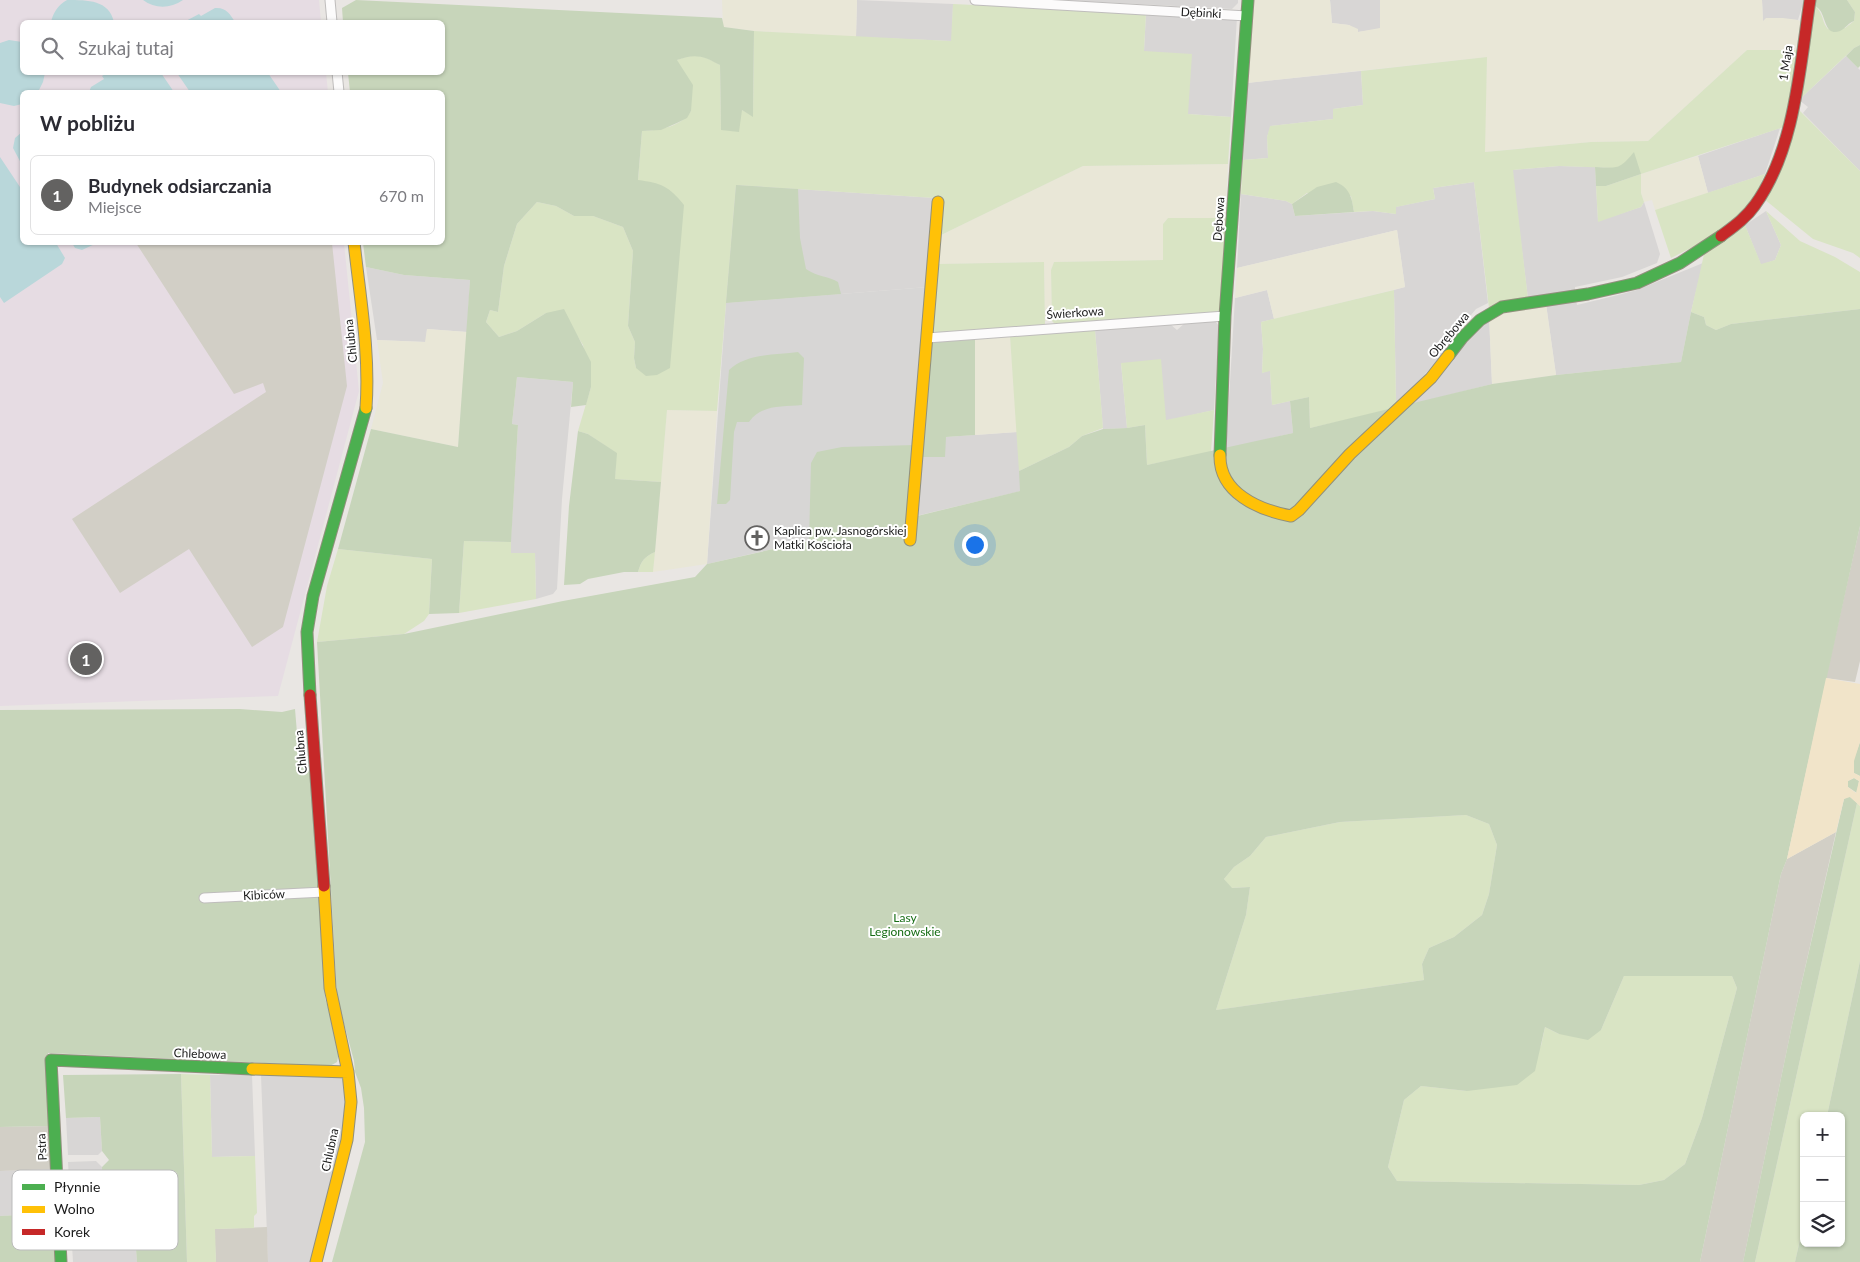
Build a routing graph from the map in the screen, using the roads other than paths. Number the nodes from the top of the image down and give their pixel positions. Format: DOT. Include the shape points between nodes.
graph roads {
  1 [pos="330,0"];
  2 [pos="975,0"];
  3 [pos="1248,0"];
  4 [pos="1810,0"];
  5 [pos="1247,16"];
  6 [pos="332,20"];
  7 [pos="337,75"];
  8 [pos="339,90"];
  9 [pos="1787,130"];
  10 [pos="938,202"];
  11 [pos="354,245"];
  12 [pos="1225,316"];
  13 [pos="927,338"];
  14 [pos="1220,439"];
  15 [pos="910,540"];
  16 [pos="324,892"];
  17 [pos="204,898"];
  18 [pos="51,1060"];
  19 [pos="348,1072"];
  20 [pos="56,1170"];
  21 [pos="316,1262"];
  1 -- 6 [label="street"];
  2 -- 5 [label="street, Dębinki"];
  3 -- 5 [label="street, Dębowa"];
  4 -- 9 [label="street, 1 Maja"];
  5 -- 12 [label="street, Dębowa"];
  7 -- 8 [label="street"];
  9 -- 14 [label="street, Obrębowa" via="1776,165 1752,209 1702,251 1636,283 1490,311 1467,331 1427,382 1356,447 1291,516 1246,500 1231,487 1222,474"];
  10 -- 13 [label="street"];
  11 -- 16 [label="street, Chlubna" via="368,369 366,409 313,596 307,632"];
  12 -- 13 [label="street, Świerkowa"];
  12 -- 14 [label="street, Dębowa"];
  13 -- 15 [label="street"];
  16 -- 17 [label="street, Kibiców"];
  16 -- 19 [label="street, Chlubna" via="330,988"];
  18 -- 19 [label="street, Chlebowa"];
  18 -- 20 [label="street, Pstra"];
  19 -- 21 [label="street, Chlubna" via="347,1140"];
}
